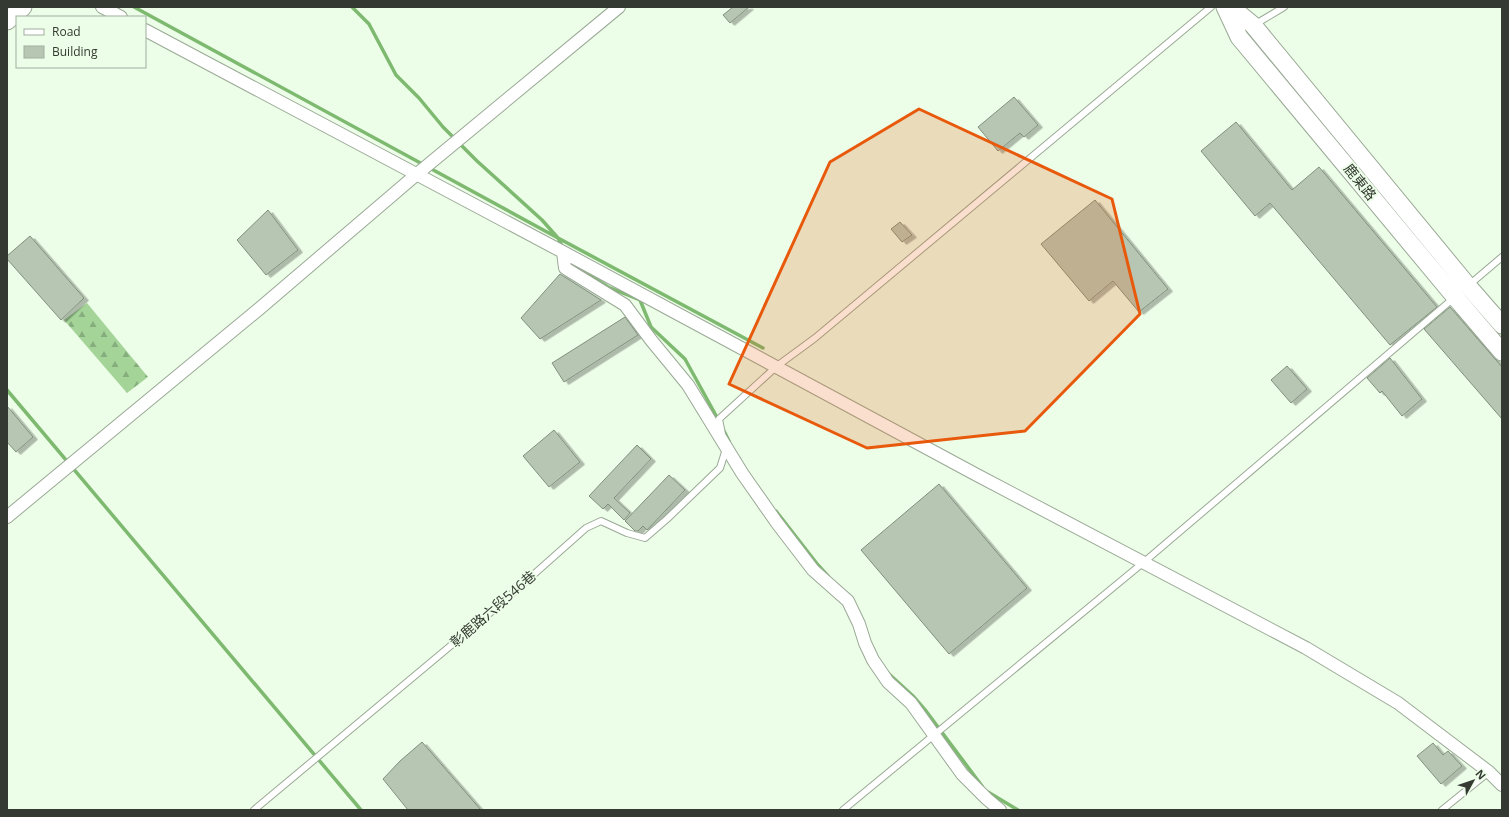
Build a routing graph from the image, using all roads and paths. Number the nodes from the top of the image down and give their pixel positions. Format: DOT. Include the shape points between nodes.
graph roads {
  1 [pos="23,7"];
  2 [pos="102,7"];
  3 [pos="619,7"];
  4 [pos="1211,7"];
  5 [pos="1225,7"];
  6 [pos="1231,7"];
  7 [pos="1284,7"];
  8 [pos="119,16"];
  9 [pos="7,20"];
  10 [pos="1253,26"];
  11 [pos="146,31"];
  12 [pos="417,174"];
  13 [pos="563,252"];
  14 [pos="1502,258"];
  15 [pos="1462,292"];
  16 [pos="1502,324"];
  17 [pos="1502,352"];
  18 [pos="777,366"];
  19 [pos="726,448"];
  20 [pos="7,517"];
  21 [pos="1144,562"];
  22 [pos="934,734"];
  23 [pos="1489,772"];
  24 [pos="1502,785"];
  25 [pos="254,810"];
  26 [pos="843,810"];
  27 [pos="1000,810"];
  28 [pos="1442,810"];
  1 -- 9 [label="street"];
  2 -- 8 [label="street"];
  3 -- 12 [label="street"];
  4 -- 18 [label="lane" via="815,338"];
  5 -- 15 [label="street, 鹿東路" via="1239,37"];
  6 -- 10 [label="street, 鹿東路"];
  7 -- 10 [label="lane"];
  10 -- 15 [label="street, 鹿東路"];
  11 -- 12 [label="street"];
  12 -- 13 [label="street"];
  12 -- 20 [label="street"];
  13 -- 18 [label="street"];
  13 -- 19 [label="street" via="565,268 625,306 688,385"];
  14 -- 15 [label="lane"];
  15 -- 16 [label="street, 鹿東路"];
  15 -- 17 [label="street, 鹿東路"];
  15 -- 21 [label="lane"];
  18 -- 19 [label="lane" via="719,419"];
  18 -- 21 [label="street"];
  19 -- 22 [label="street" via="777,523 813,570 848,601 873,660 888,682 911,704"];
  19 -- 25 [label="lane, 彰鹿路六段546巷" via="720,468 645,538 601,521 586,528 491,612"];
  21 -- 22 [label="lane"];
  21 -- 23 [label="street" via="1306,648 1398,703"];
  22 -- 26 [label="lane"];
  22 -- 27 [label="street" via="962,774"];
  23 -- 24 [label="street"];
  23 -- 28 [label="lane"];
}
